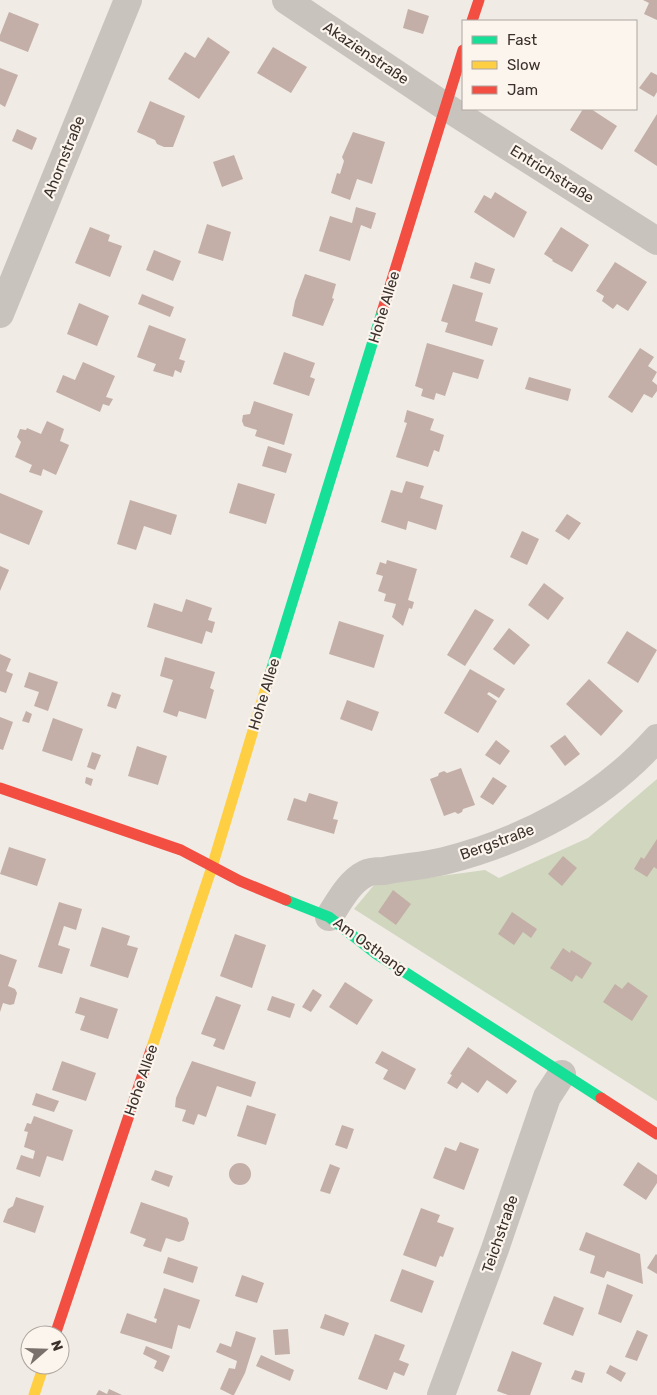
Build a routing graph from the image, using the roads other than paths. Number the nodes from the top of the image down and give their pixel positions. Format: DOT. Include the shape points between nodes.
graph roads {
  1 [pos="128,0"];
  2 [pos="286,0"];
  3 [pos="479,0"];
  4 [pos="472,20"];
  5 [pos="462,53"];
  6 [pos="446,107"];
  7 [pos="657,241"];
  8 [pos="0,314"];
  9 [pos="657,738"];
  10 [pos="0,788"];
  11 [pos="212,867"];
  12 [pos="329,917"];
  13 [pos="562,1074"];
  14 [pos="657,1134"];
  15 [pos="58,1325"];
  16 [pos="41,1375"];
  17 [pos="34,1395"];
  18 [pos="441,1395"];
  1 -- 8 [label="street, Ahornstraße"];
  2 -- 6 [label="street, Akazienstraße"];
  3 -- 4 [label="street"];
  5 -- 6 [label="street, Hohe Allee"];
  6 -- 7 [label="street, Entrichstraße"];
  6 -- 11 [label="street, Hohe Allee"];
  9 -- 12 [label="street, Bergstraße" via="636,762 615,779 545,825 482,850 443,861 366,873 346,890"];
  10 -- 11 [label="street, Am Osthang" via="181,850"];
  11 -- 12 [label="street, Am Osthang"];
  11 -- 15 [label="street, Hohe Allee"];
  12 -- 13 [label="street, Am Osthang" via="375,953"];
  13 -- 14 [label="street, Am Osthang"];
  13 -- 18 [label="street, Teichstraße" via="547,1097"];
  16 -- 17 [label="street"];
}
